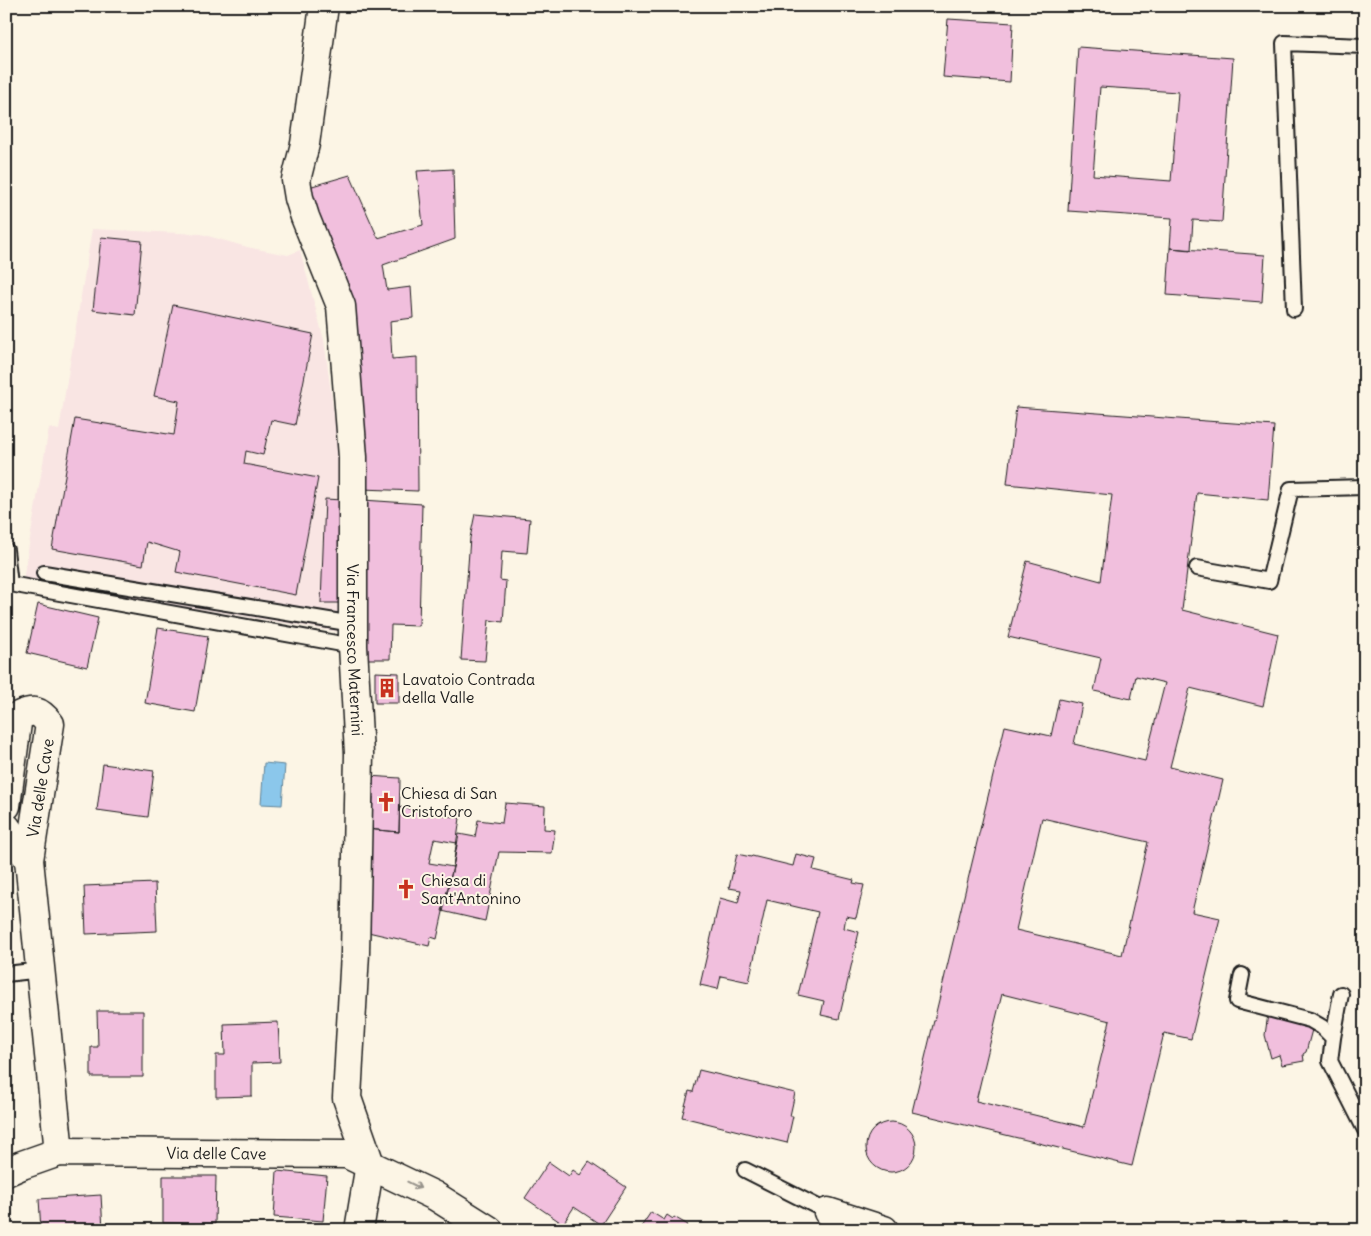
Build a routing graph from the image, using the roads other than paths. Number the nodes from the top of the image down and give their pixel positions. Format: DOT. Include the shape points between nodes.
graph roads {
  1 [pos="324,6"];
  2 [pos="1365,46"];
  3 [pos="1294,309"];
  4 [pos="1365,488"];
  5 [pos="6,550"];
  6 [pos="1197,568"];
  7 [pos="44,573"];
  8 [pos="353,635"];
  9 [pos="12,710"];
  10 [pos="6,806"];
  11 [pos="6,827"];
  12 [pos="29,860"];
  13 [pos="41,970"];
  14 [pos="6,974"];
  15 [pos="1242,975"];
  16 [pos="1341,994"];
  17 [pos="1333,1038"];
  18 [pos="1365,1130"];
  19 [pos="59,1152"];
  20 [pos="370,1164"];
  21 [pos="745,1170"];
  22 [pos="6,1172"];
  23 [pos="828,1212"];
  24 [pos="359,1230"];
  25 [pos="489,1230"];
  26 [pos="884,1230"];
  1 -- 8 [label="street, Via Francesco Maternini" via="306,144 296,180 305,217 341,306 353,456"];
  2 -- 3 [label="lane" via="1284,43"];
  4 -- 6 [label="lane" via="1291,489 1269,581"];
  5 -- 8 [label="lane" via="10,584"];
  7 -- 8 [label="lane"];
  8 -- 20 [label="street, Via Francesco Maternini" via="359,754 355,953 347,1098"];
  9 -- 10 [label="street, Via delle Cave"];
  9 -- 12 [label="street, Via delle Cave" via="37,711 50,724"];
  11 -- 12 [label="street, Via delle Cave"];
  12 -- 13 [label="street, Via delle Cave"];
  13 -- 14 [label="lane"];
  13 -- 19 [label="street, Via delle Cave"];
  15 -- 17 [label="lane" via="1237,1002 1310,1020"];
  16 -- 17 [label="lane"];
  17 -- 18 [label="lane" via="1330,1061"];
  19 -- 20 [label="street, Via delle Cave" via="347,1154"];
  19 -- 22 [label="street, Via delle Cave"];
  20 -- 24 [label="street"];
  20 -- 25 [label="street, one-way" via="435,1196"];
  21 -- 23 [label="lane"];
  23 -- 26 [label="street"];
}
